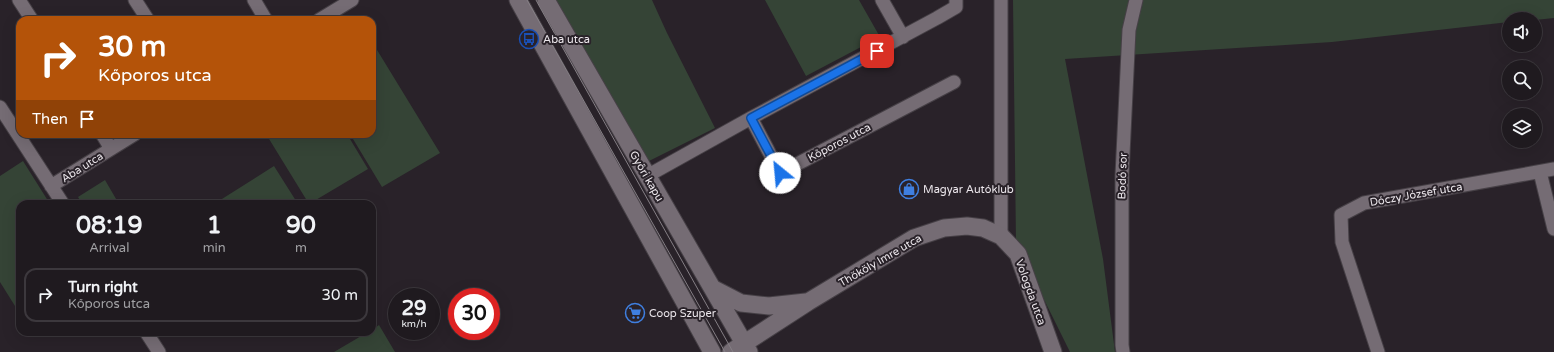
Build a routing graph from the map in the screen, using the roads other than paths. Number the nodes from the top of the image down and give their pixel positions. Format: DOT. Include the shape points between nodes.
graph roads {
  1 [pos="19,0"];
  2 [pos="135,0"];
  3 [pos="254,0"];
  4 [pos="352,0"];
  5 [pos="518,0"];
  6 [pos="546,0"];
  7 [pos="882,0"];
  8 [pos="956,0"];
  9 [pos="1001,0"];
  10 [pos="1136,0"];
  11 [pos="29,16"];
  12 [pos="145,16"];
  13 [pos="264,16"];
  14 [pos="326,16"];
  15 [pos="903,37"];
  16 [pos="954,82"];
  17 [pos="0,107"];
  18 [pos="751,118"];
  19 [pos="16,132"];
  20 [pos="20,138"];
  21 [pos="105,138"];
  22 [pos="129,138"];
  23 [pos="112,149"];
  24 [pos="1554,169"];
  25 [pos="1540,172"];
  26 [pos="647,176"];
  27 [pos="51,186"];
  28 [pos="60,200"];
  29 [pos="1554,229"];
  30 [pos="1001,236"];
  31 [pos="712,288"];
  32 [pos="808,302"];
  33 [pos="149,336"];
  34 [pos="741,349"];
  35 [pos="159,352"];
  36 [pos="712,352"];
  37 [pos="1053,352"];
  38 [pos="1123,352"];
  39 [pos="1378,352"];
  1 -- 11 [label="street"];
  2 -- 12 [label="street"];
  3 -- 13 [label="street"];
  4 -- 14 [label="street"];
  5 -- 36 [label="street"];
  6 -- 26 [label="street, Győri kapu"];
  7 -- 15 [label="street"];
  8 -- 15 [label="street" via="956,7"];
  9 -- 30 [label="street"];
  10 -- 38 [label="street, Bodó sor" via="1128,30 1122,175"];
  15 -- 18 [label="street"];
  16 -- 18 [label="street, Kőporos utca" via="780,173"];
  17 -- 19 [label="street, Aba utca"];
  18 -- 26 [label="street"];
  20 -- 27 [label="street, Aba utca"];
  21 -- 23 [label="street, Aba utca"];
  22 -- 23 [label="street, Aba utca"];
  23 -- 27 [label="street, Aba utca"];
  24 -- 25 [label="street, Dóczy József utca"];
  25 -- 29 [label="street"];
  25 -- 39 [label="street, Dóczy József utca" via="1364,203 1341,215 1342,242"];
  26 -- 31 [label="street, Győri kapu"];
  27 -- 28 [label="street"];
  30 -- 32 [label="street, Thököly Imre utca" via="983,228 967,226 944,228 914,238"];
  30 -- 37 [label="street, Vologda utca" via="1018,254"];
  31 -- 32 [label="street, Thököly Imre utca" via="740,303 769,306"];
  31 -- 34 [label="street, Győri kapu"];
  32 -- 34 [label="street, Thököly Imre utca"];
  33 -- 35 [label="street"];
}
